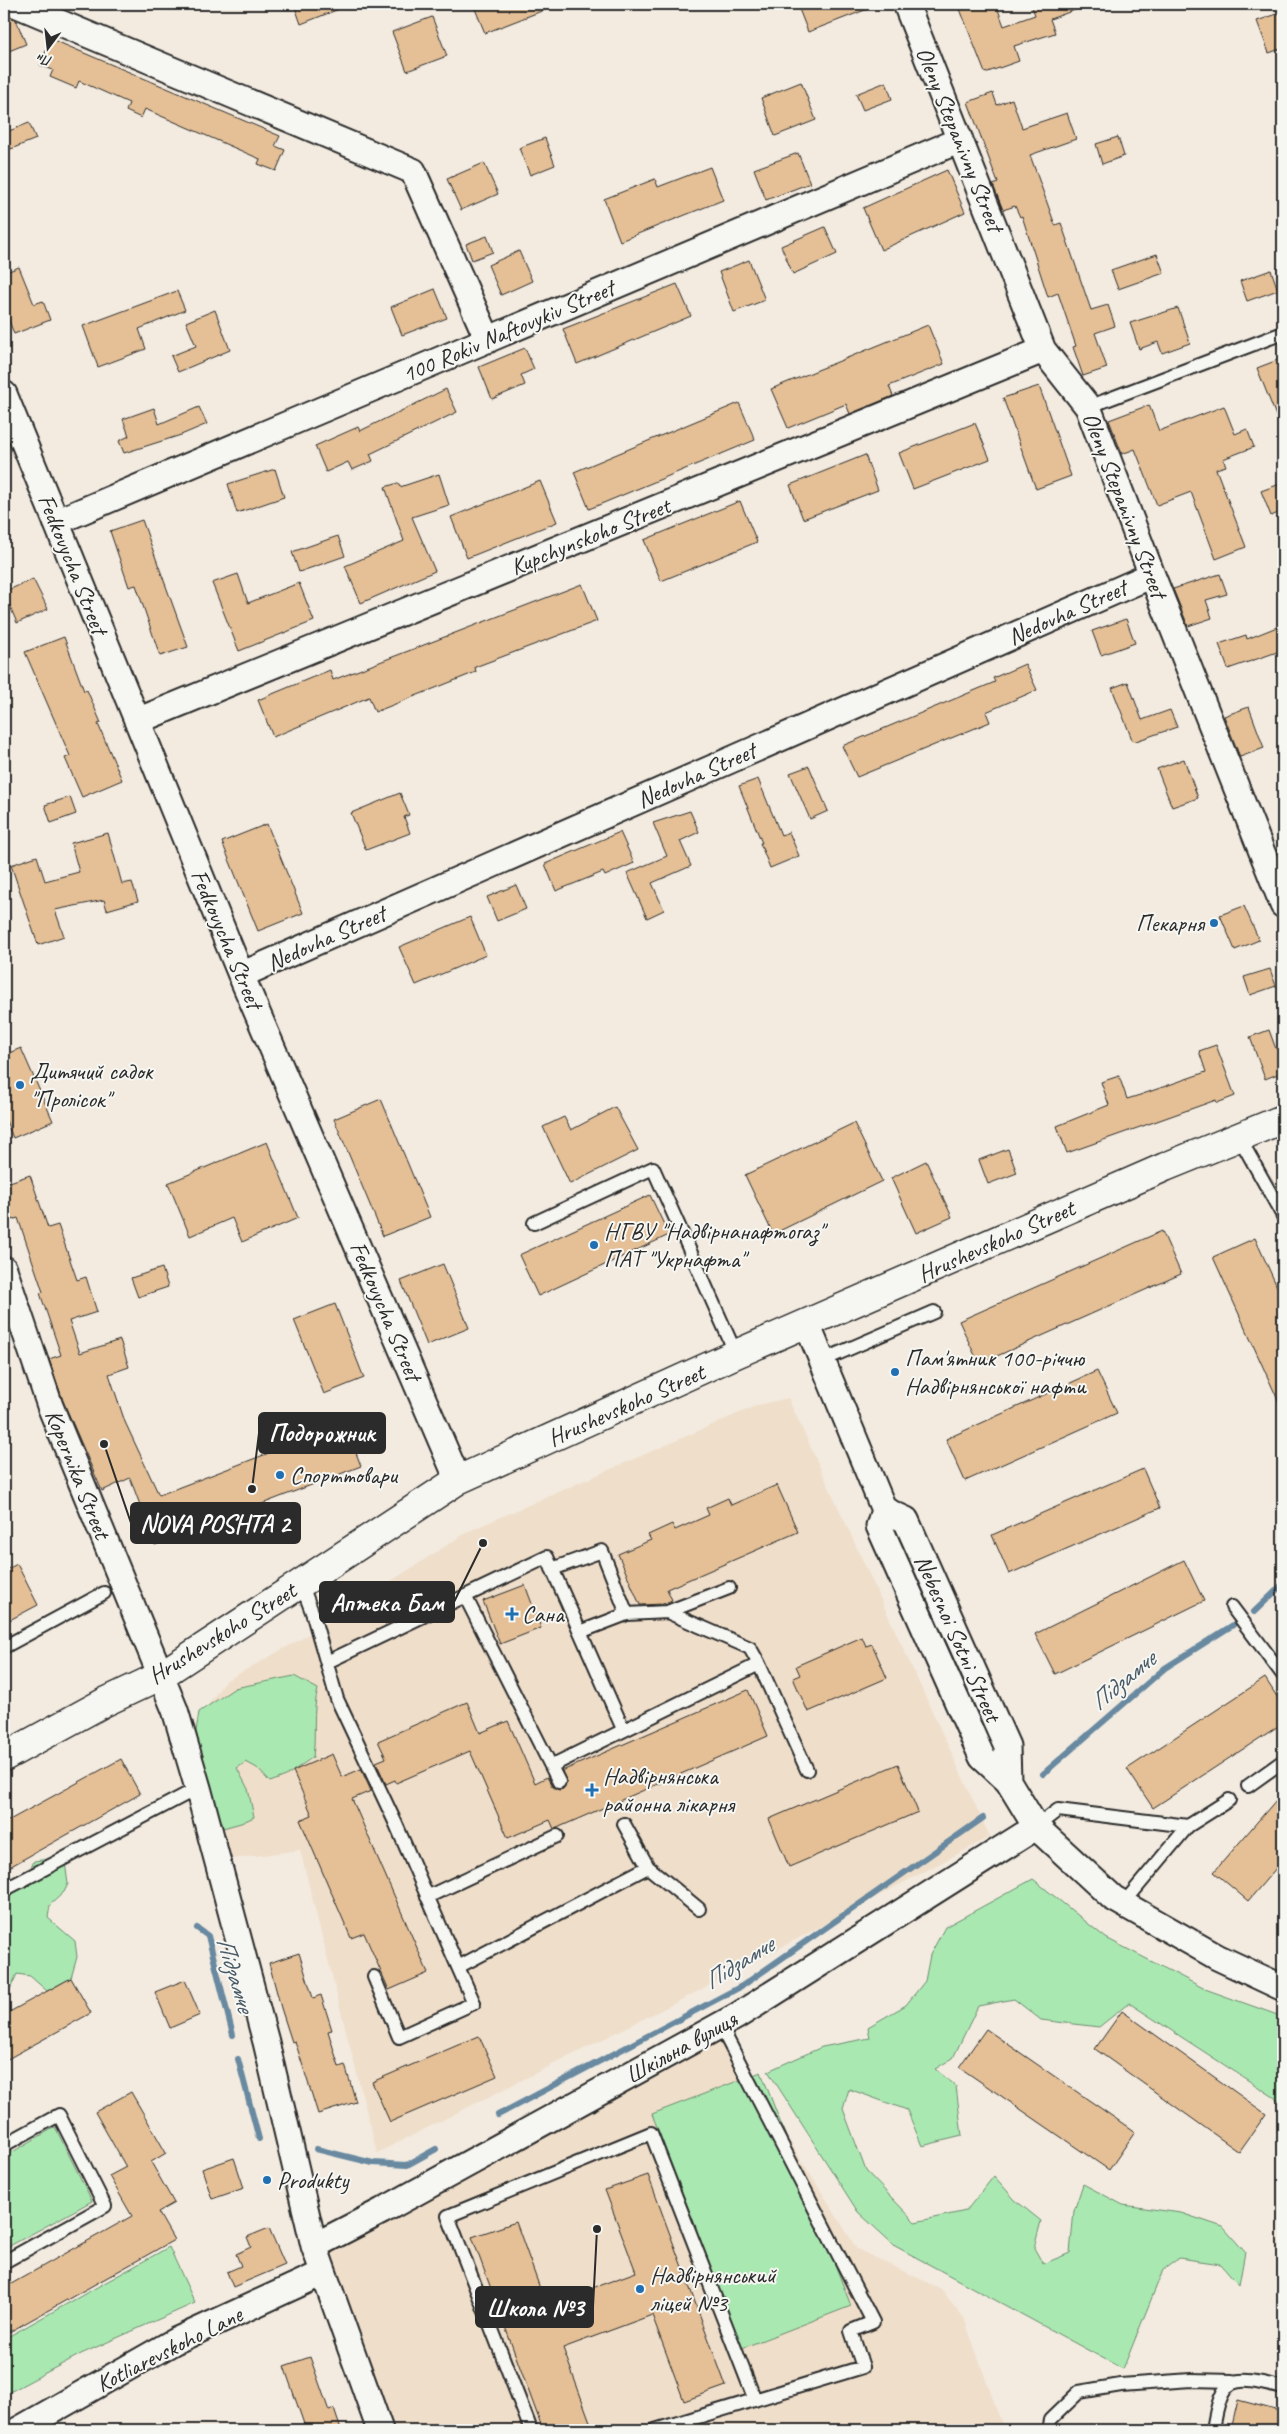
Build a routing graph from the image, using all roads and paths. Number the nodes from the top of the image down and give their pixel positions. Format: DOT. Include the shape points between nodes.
graph roads {
  1 [pos="14,4"];
  2 [pos="906,4"];
  3 [pos="960,140"];
  4 [pos="1283,333"];
  5 [pos="488,340"];
  6 [pos="1043,350"];
  7 [pos="4,394"];
  8 [pos="1088,407"];
  9 [pos="56,522"];
  10 [pos="1152,574"];
  11 [pos="137,721"];
  12 [pos="1281,892"];
  13 [pos="241,975"];
  14 [pos="1283,1119"];
  15 [pos="1238,1137"];
  16 [pos="1283,1216"];
  17 [pos="534,1223"];
  18 [pos="4,1269"];
  19 [pos="934,1312"];
  20 [pos="807,1324"];
  21 [pos="736,1354"];
  22 [pos="821,1361"];
  23 [pos="458,1480"];
  24 [pos="552,1569"];
  25 [pos="301,1583"];
  26 [pos="729,1588"];
  27 [pos="104,1593"];
  28 [pos="464,1596"];
  29 [pos="686,1604"];
  30 [pos="1232,1607"];
  31 [pos="667,1612"];
  32 [pos="627,1614"];
  33 [pos="696,1624"];
  34 [pos="580,1632"];
  35 [pos="4,1647"];
  36 [pos="327,1662"];
  37 [pos="759,1664"];
  38 [pos="1283,1675"];
  39 [pos="160,1676"];
  40 [pos="623,1729"];
  41 [pos="4,1757"];
  42 [pos="1283,1761"];
  43 [pos="551,1766"];
  44 [pos="807,1770"];
  45 [pos="559,1782"];
  46 [pos="1248,1786"];
  47 [pos="198,1788"];
  48 [pos="1229,1800"];
  49 [pos="624,1824"];
  50 [pos="1188,1826"];
  51 [pos="1036,1827"];
  52 [pos="557,1836"];
  53 [pos="648,1867"];
  54 [pos="4,1890"];
  55 [pos="427,1897"];
  56 [pos="1123,1904"];
  57 [pos="700,1909"];
  58 [pos="458,1967"];
  59 [pos="374,1977"];
  60 [pos="1283,1988"];
  61 [pos="720,2025"];
  62 [pos="4,2145"];
  63 [pos="314,2246"];
  64 [pos="4,2262"];
  65 [pos="323,2273"];
  66 [pos="1233,2381"];
  67 [pos="1283,2388"];
  68 [pos="755,2400"];
  69 [pos="18,2430"];
  70 [pos="380,2430"];
  71 [pos="531,2430"];
  72 [pos="655,2430"];
  73 [pos="1048,2430"];
  74 [pos="1213,2430"];
  1 -- 5 [label="street" via="413,171"];
  2 -- 3 [label="street, Oleny Stepanivny Street"];
  3 -- 5 [label="street, 100 Rokiv Naftovykiv Street"];
  3 -- 6 [label="street, Oleny Stepanivny Street"];
  4 -- 8 [label="lane"];
  5 -- 9 [label="street, 100 Rokiv Naftovykiv Street"];
  6 -- 8 [label="street, Oleny Stepanivny Street"];
  6 -- 11 [label="street, Kupchynskoho Street"];
  7 -- 9 [label="street, Fedkovycha Street"];
  8 -- 10 [label="street, Oleny Stepanivny Street"];
  9 -- 11 [label="street, Fedkovycha Street"];
  10 -- 12 [label="street, Oleny Stepanivny Street"];
  10 -- 13 [label="street, Nedovha Street"];
  11 -- 13 [label="street, Fedkovycha Street"];
  13 -- 23 [label="street, Fedkovycha Street"];
  14 -- 15 [label="street, Hrushevskoho Street"];
  15 -- 16 [label="lane"];
  15 -- 20 [label="street, Hrushevskoho Street"];
  17 -- 21 [label="lane" via="653,1168"];
  18 -- 39 [label="street, Kopernika Street" via="50,1406"];
  19 -- 22 [label="lane"];
  20 -- 21 [label="street, Hrushevskoho Street"];
  20 -- 22 [label="street, Nebesnoi Sotni Street"];
  21 -- 23 [label="street, Hrushevskoho Street"];
  22 -- 51 [label="street, Nebesnoi Sotni Street" via="884,1510 880,1526 982,1757 1008,1781"];
  23 -- 25 [label="street, Hrushevskoho Street"];
  24 -- 28 [label="lane" via="547,1557"];
  24 -- 32 [label="lane" via="602,1551"];
  24 -- 34 [label="lane"];
  25 -- 36 [label="lane"];
  25 -- 39 [label="street, Hrushevskoho Street"];
  26 -- 29 [label="lane"];
  27 -- 35 [label="lane"];
  28 -- 36 [label="lane"];
  28 -- 43 [label="lane"];
  29 -- 31 [label="lane"];
  29 -- 33 [label="lane"];
  30 -- 38 [label="lane"];
  31 -- 32 [label="lane"];
  31 -- 33 [label="lane"];
  32 -- 34 [label="lane"];
  33 -- 37 [label="lane" via="750,1648"];
  34 -- 40 [label="lane"];
  36 -- 55 [label="lane" via="337,1698"];
  37 -- 40 [label="lane"];
  37 -- 44 [label="lane"];
  39 -- 41 [label="street, Hrushevskoho Street"];
  39 -- 47 [label="street, Kopernika Street" via="175,1710"];
  40 -- 43 [label="lane"];
  42 -- 46 [label="lane"];
  43 -- 45 [label="lane"];
  47 -- 54 [label="lane"];
  47 -- 63 [label="street, Kopernika Street" via="266,2042"];
  48 -- 50 [label="lane"];
  49 -- 53 [label="lane"];
  50 -- 51 [label="lane" via="1058,1810"];
  50 -- 56 [label="lane"];
  51 -- 56 [label="street, Nebesnoi Sotni Street"];
  51 -- 61 [label="street, Шкільна вулиця"];
  52 -- 55 [label="lane"];
  53 -- 57 [label="lane"];
  53 -- 58 [label="lane"];
  55 -- 58 [label="lane"];
  56 -- 60 [label="street, Nebesnoi Sotni Street" via="1217,1957"];
  58 -- 59 [label="lane" via="474,2003 400,2037"];
  61 -- 63 [label="street, Шкільна вулиця"];
  61 -- 68 [label="lane" via="873,2322 851,2331 863,2367"];
  62 -- 64 [label="lane" via="59,2115 105,2206"];
  63 -- 65 [label="street, Kopernika Street"];
  65 -- 69 [label="street, Kotliarevskoho Lane" via="175,2341"];
  65 -- 70 [label="street, Kopernika Street"];
  66 -- 67 [label="lane" via="1247,2379"];
  66 -- 73 [label="lane" via="1191,2380 1079,2392 1050,2420"];
  66 -- 74 [label="lane" via="1223,2391"];
  68 -- 71 [label="lane" via="651,2132 448,2216"];
  68 -- 72 [label="lane"];
}
